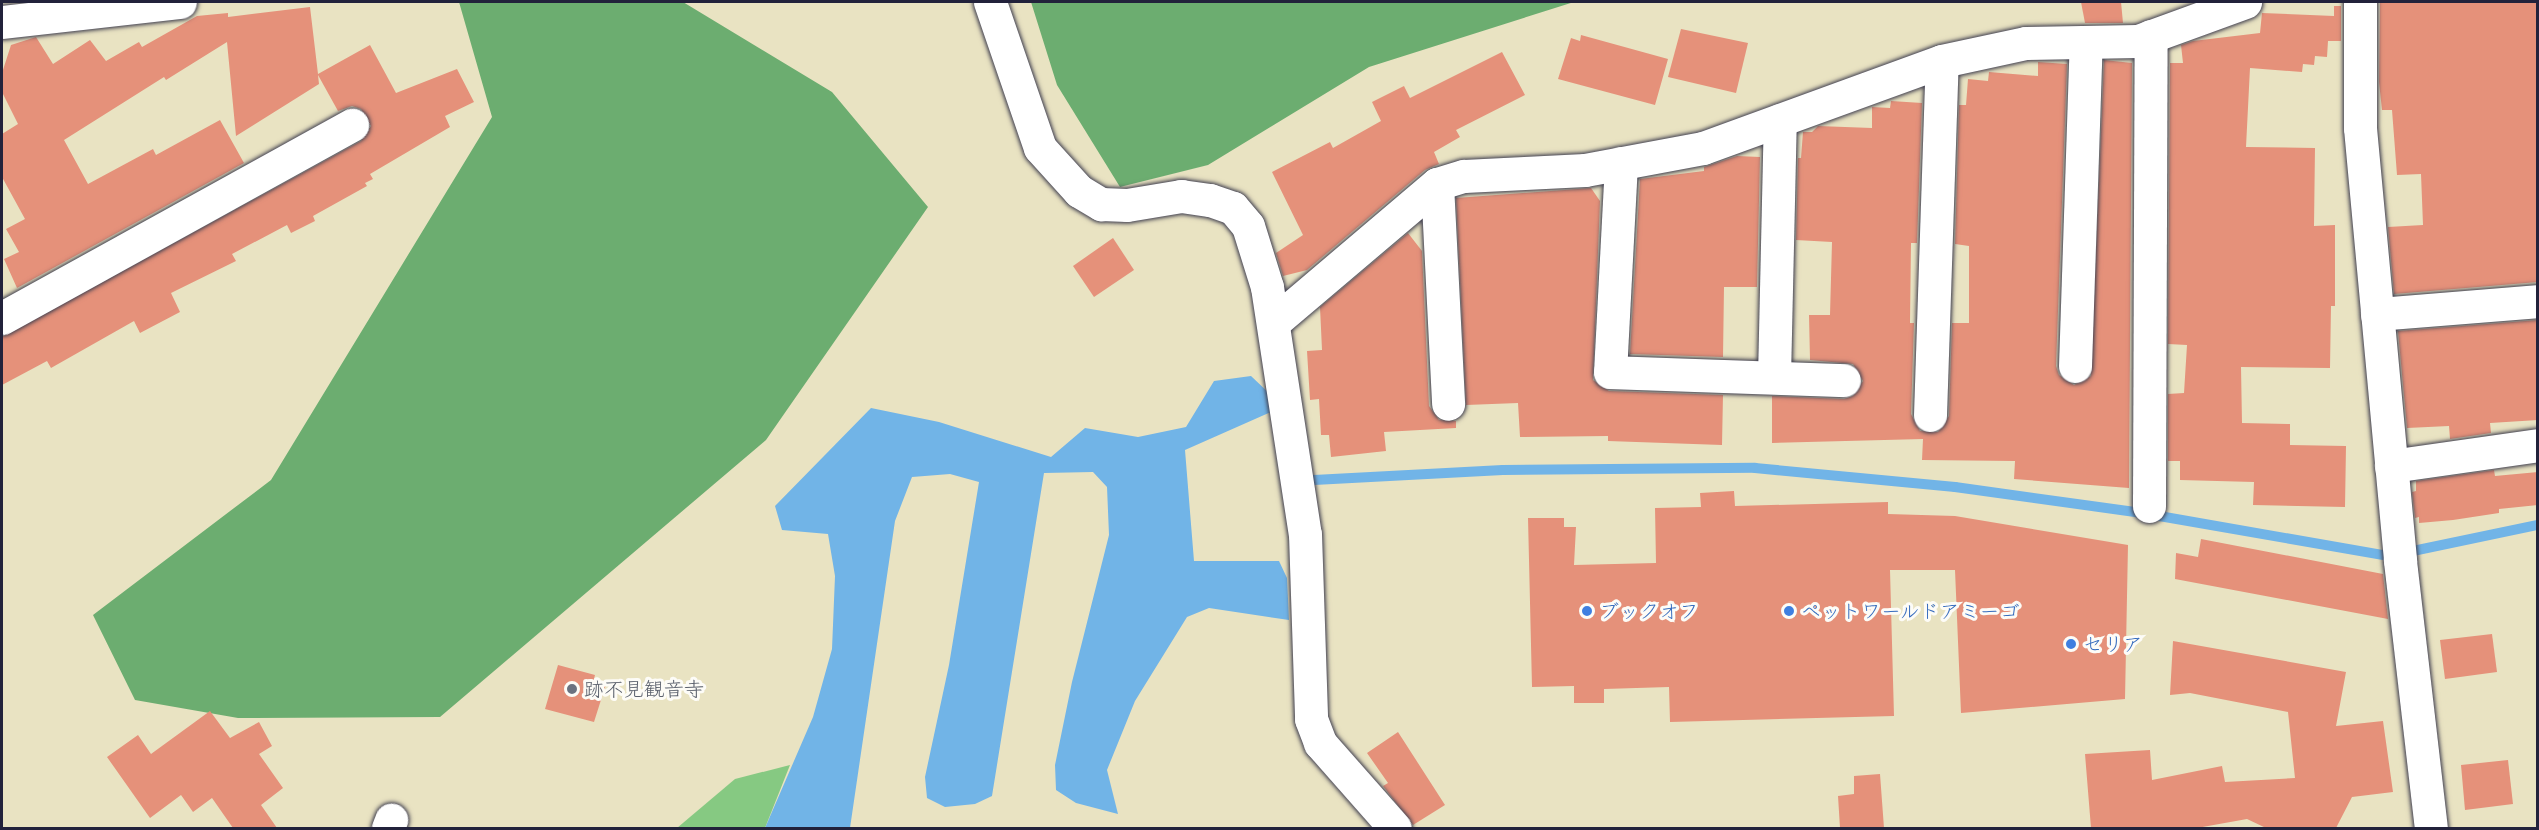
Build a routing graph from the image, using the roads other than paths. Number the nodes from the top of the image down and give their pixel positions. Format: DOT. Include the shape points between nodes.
graph roads {
  1 [pos="180,2"];
  2 [pos="990,2"];
  3 [pos="2246,2"];
  4 [pos="2360,2"];
  5 [pos="2,22"];
  6 [pos="2151,36"];
  7 [pos="2086,42"];
  8 [pos="1942,61"];
  9 [pos="1780,120"];
  10 [pos="352,125"];
  11 [pos="1621,163"];
  12 [pos="1437,184"];
  13 [pos="2538,301"];
  14 [pos="2377,314"];
  15 [pos="2,318"];
  16 [pos="1273,323"];
  17 [pos="2075,366"];
  18 [pos="1774,377"];
  19 [pos="1844,380"];
  20 [pos="1448,404"];
  21 [pos="1930,415"];
  22 [pos="2538,445"];
  23 [pos="2391,466"];
  24 [pos="2149,506"];
  25 [pos="1395,828"];
  26 [pos="2431,828"];
  1 -- 5 [label="street"];
  2 -- 16 [label="street" via="1040,148 1079,191 1101,204 1127,205 1181,196 1233,208 1248,226 1267,287"];
  3 -- 6 [label="street"];
  4 -- 14 [label="street" via="2360,128"];
  6 -- 7 [label="street" via="2138,41"];
  6 -- 24 [label="street"];
  7 -- 8 [label="street" via="2026,43"];
  7 -- 17 [label="street"];
  8 -- 9 [label="street"];
  8 -- 21 [label="street"];
  9 -- 11 [label="street" via="1703,148"];
  9 -- 18 [label="street"];
  10 -- 15 [label="street"];
  11 -- 12 [label="street" via="1585,170 1464,176"];
  11 -- 18 [label="street" via="1610,372"];
  12 -- 16 [label="street"];
  12 -- 20 [label="street"];
  13 -- 14 [label="street"];
  14 -- 23 [label="street"];
  16 -- 25 [label="street" via="1305,534 1311,719 1320,743"];
  18 -- 19 [label="street"];
  22 -- 23 [label="street"];
  23 -- 26 [label="street"];
}
